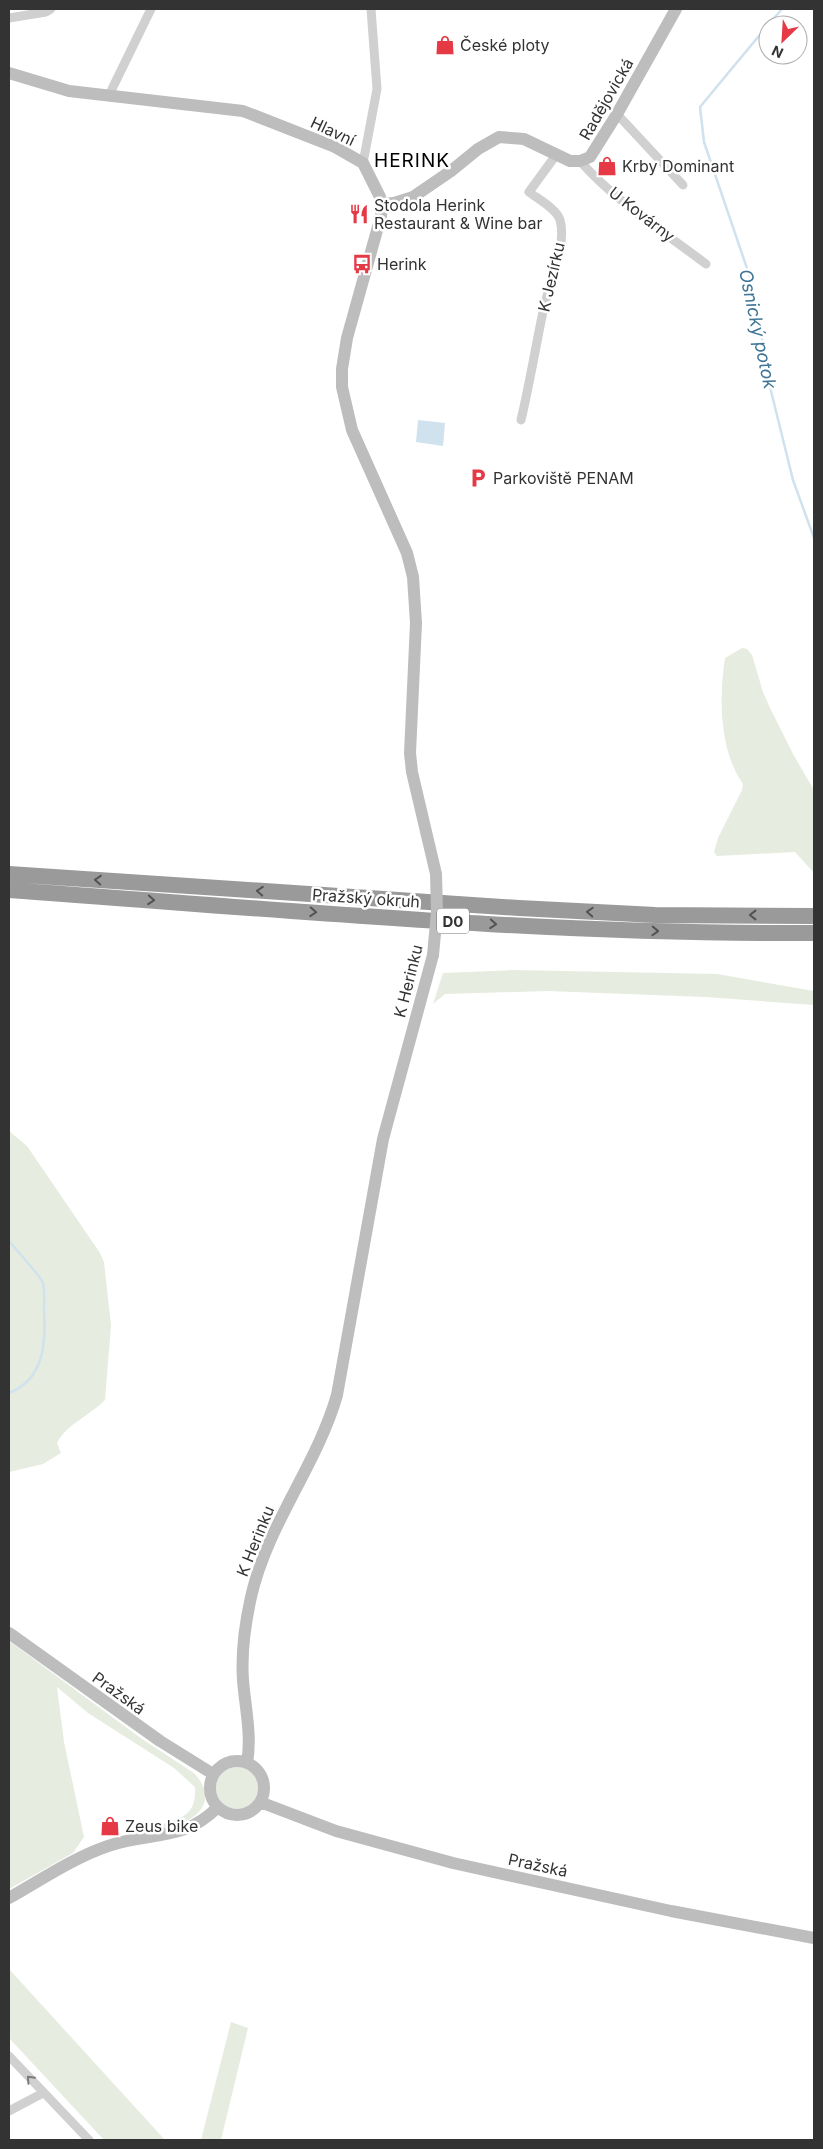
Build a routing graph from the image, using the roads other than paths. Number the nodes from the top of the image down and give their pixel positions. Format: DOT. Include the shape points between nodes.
graph roads {
  1 [pos="51,9"];
  2 [pos="151,9"];
  3 [pos="371,9"];
  4 [pos="676,9"];
  5 [pos="9,18"];
  6 [pos="9,73"];
  7 [pos="111,97"];
  8 [pos="617,114"];
  9 [pos="556,154"];
  10 [pos="580,161"];
  11 [pos="363,163"];
  12 [pos="683,185"];
  13 [pos="382,204"];
  14 [pos="706,264"];
  15 [pos="521,420"];
  16 [pos="9,874"];
  17 [pos="9,890"];
  18 [pos="814,916"];
  19 [pos="814,933"];
  20 [pos="9,1633"];
  21 [pos="247,1763"];
  22 [pos="213,1774"];
  23 [pos="260,1802"];
  24 [pos="218,1807"];
  25 [pos="9,1898"];
  26 [pos="814,1938"];
  27 [pos="9,2056"];
  28 [pos="43,2093"];
  29 [pos="9,2111"];
  30 [pos="88,2140"];
  1 -- 5 [label="street"];
  2 -- 7 [label="street"];
  3 -- 11 [label="street" via="378,89"];
  4 -- 8 [label="street, Radějovická"];
  6 -- 7 [label="street, Hlavní" via="69,91"];
  7 -- 11 [label="street, Hlavní" via="243,111 335,147"];
  8 -- 10 [label="street, Radějovická" via="594,154"];
  8 -- 12 [label="street"];
  9 -- 10 [label="street, Radějovická" via="570,161"];
  9 -- 13 [label="street, Radějovická" via="524,139 495,138 413,197"];
  9 -- 15 [label="street, K Jezírku" via="529,192 558,215 561,238"];
  10 -- 14 [label="street, U Kovárny" via="591,174"];
  11 -- 13 [label="street, Hlavní"];
  13 -- 21 [label="street, K Herinku, bridge" via="347,338 342,387 352,430 407,553 413,577 416,623 410,753 436,874 437,912 433,955 383,1140 338,1392 256,1579 244,1643 243,1678 249,1742"];
  18 -- 16 [label="highway, Pražský okruh / D0, one-way" via="655,915 518,908"];
  17 -- 19 [label="highway, Pražský okruh / D0, one-way" via="516,925"];
  20 -- 22 [label="street, Pražská" via="160,1741"];
  21 -- 22 [label="street" via="228,1762"];
  21 -- 23 [label="street" via="262,1779 264,1789"];
  22 -- 24 [label="street" via="210,1790"];
  23 -- 24 [label="street" via="242,1815 229,1814"];
  23 -- 26 [label="street, Pražská" via="336,1831 453,1863 671,1911"];
  24 -- 25 [label="street" via="203,1820 180,1832 116,1843 86,1854"];
  28 -- 27 [label="street, one-way"];
  28 -- 29 [label="street"];
  28 -- 30 [label="street"];
}
